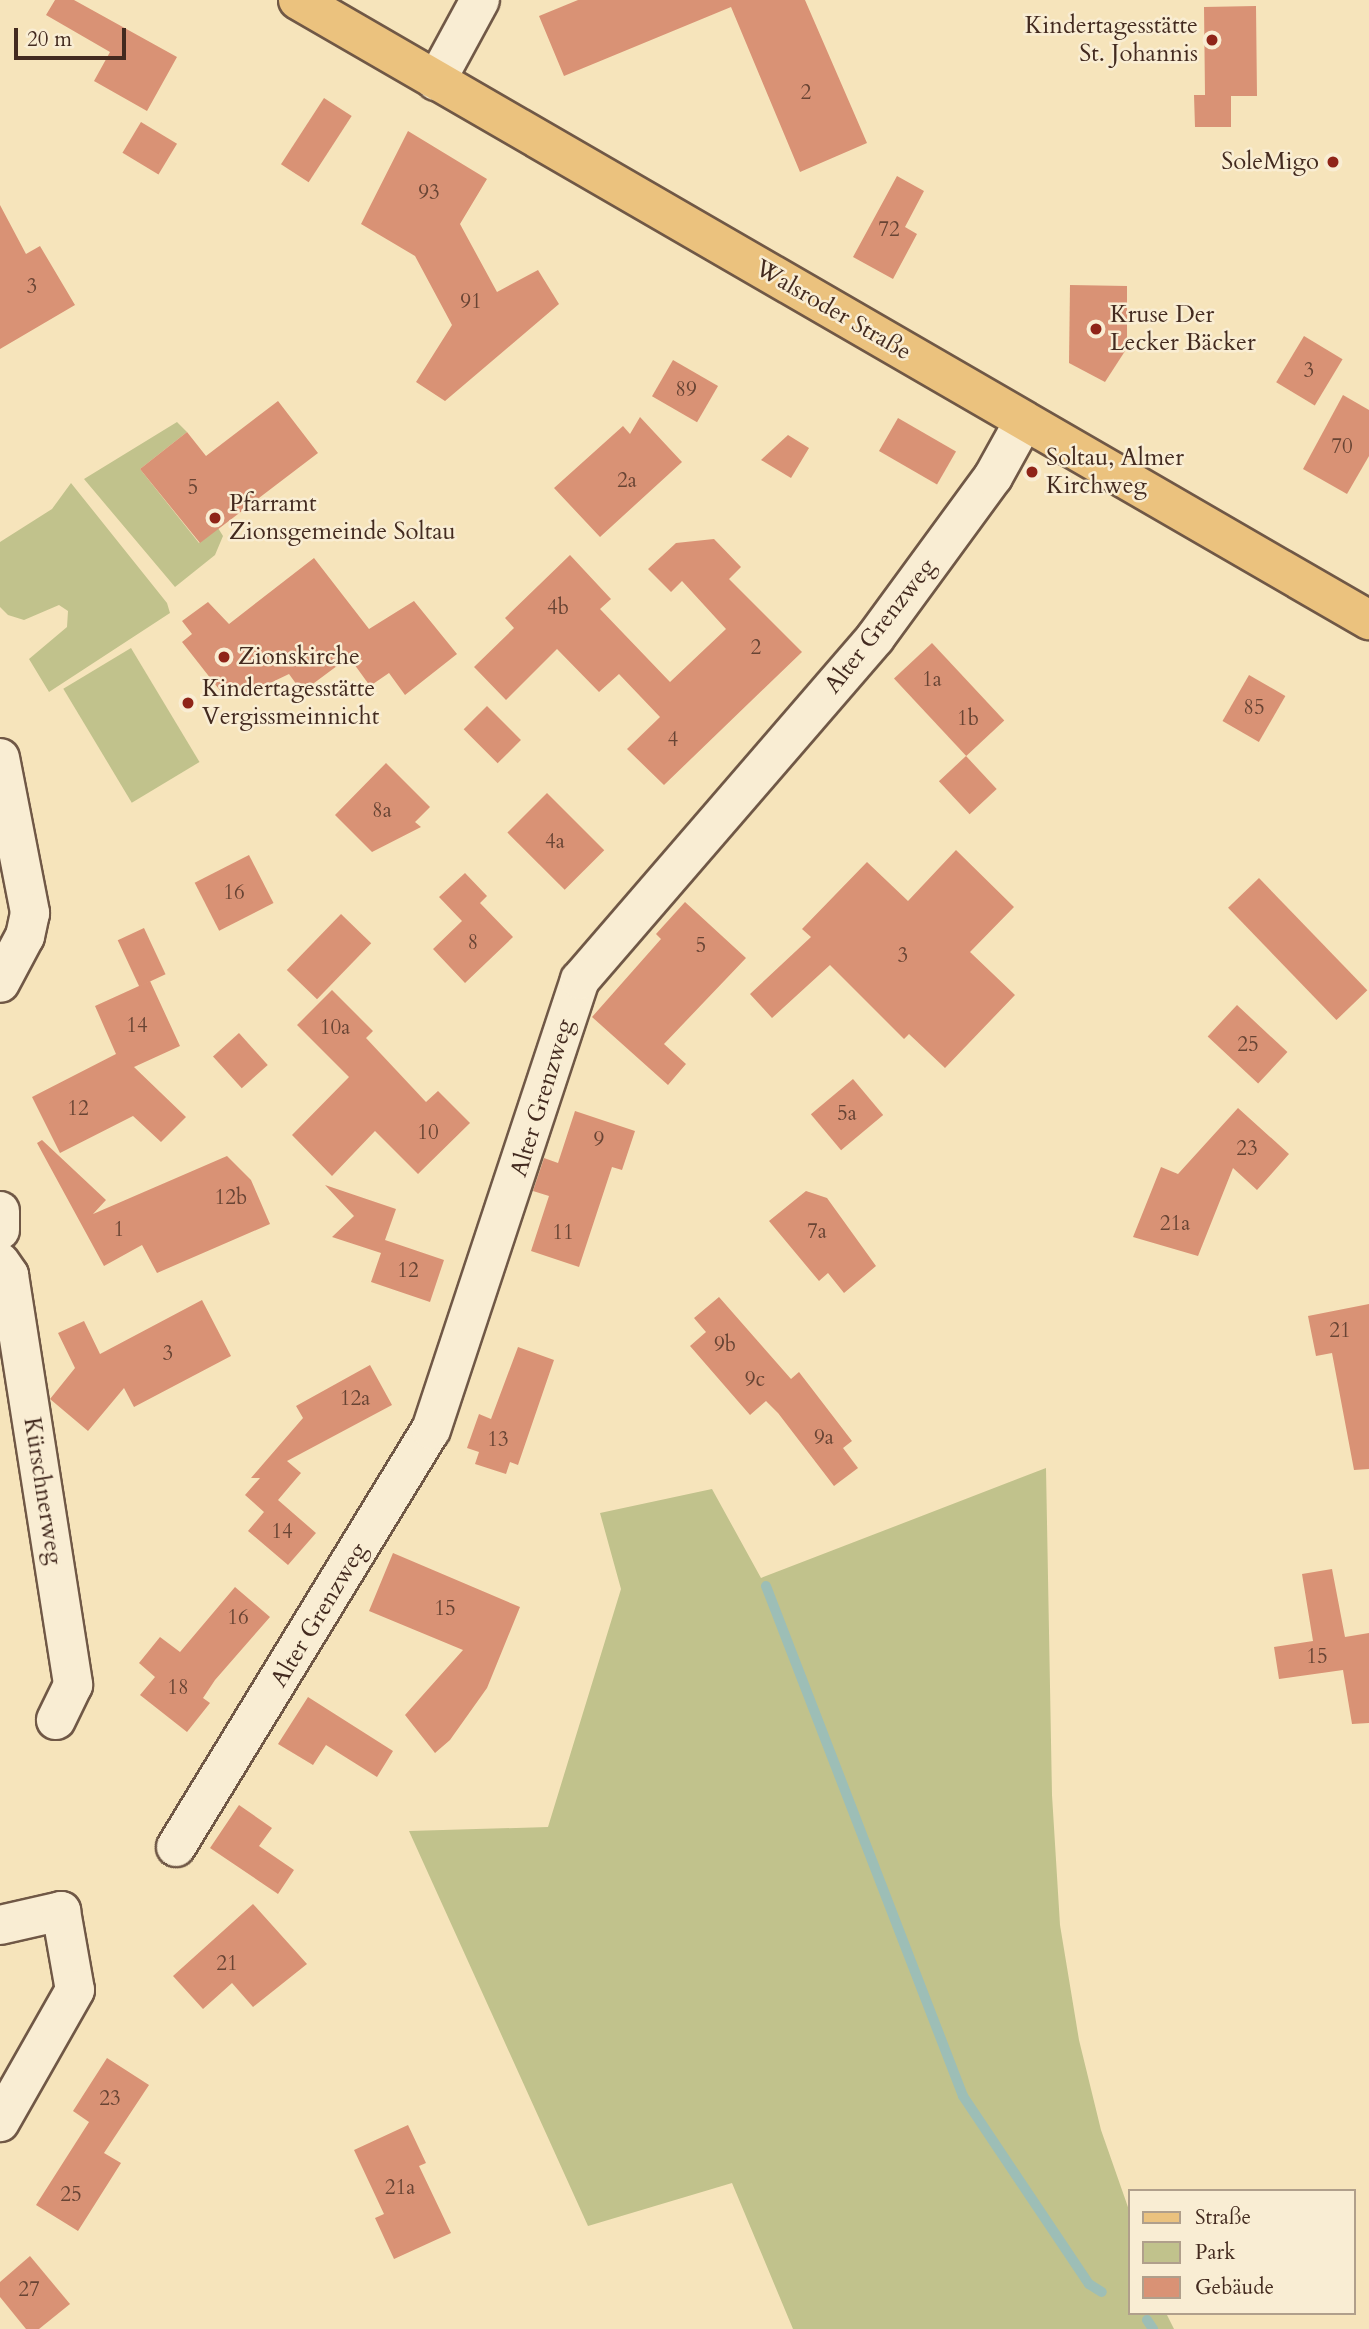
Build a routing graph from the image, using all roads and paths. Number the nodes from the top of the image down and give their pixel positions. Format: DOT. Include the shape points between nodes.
graph roads {
  1 [pos="298,0"];
  2 [pos="480,0"];
  3 [pos="436,81"];
  4 [pos="1024,421"];
  5 [pos="1369,620"];
  6 [pos="0,758"];
  7 [pos="0,983"];
  8 [pos="0,1211"];
  9 [pos="0,1230"];
  10 [pos="0,1262"];
  11 [pos="56,1720"];
  12 [pos="176,1847"];
  13 [pos="0,1925"];
  14 [pos="0,2123"];
  1 -- 3 [label="main road, Walsroder Straße"];
  2 -- 3 [label="street"];
  3 -- 4 [label="main road, Walsroder Straße"];
  4 -- 5 [label="main road, Walsroder Straße"];
  4 -- 12 [label="street, Alter Grenzweg" via="993,477 874,638 580,980 432,1430"];
  6 -- 7 [label="street" via="30,913 25,936"];
  8 -- 9 [label="street"];
  10 -- 11 [label="street, Kürschnerweg" via="9,1275 73,1685"];
  13 -- 14 [label="street" via="61,1911 75,1990"];
}
